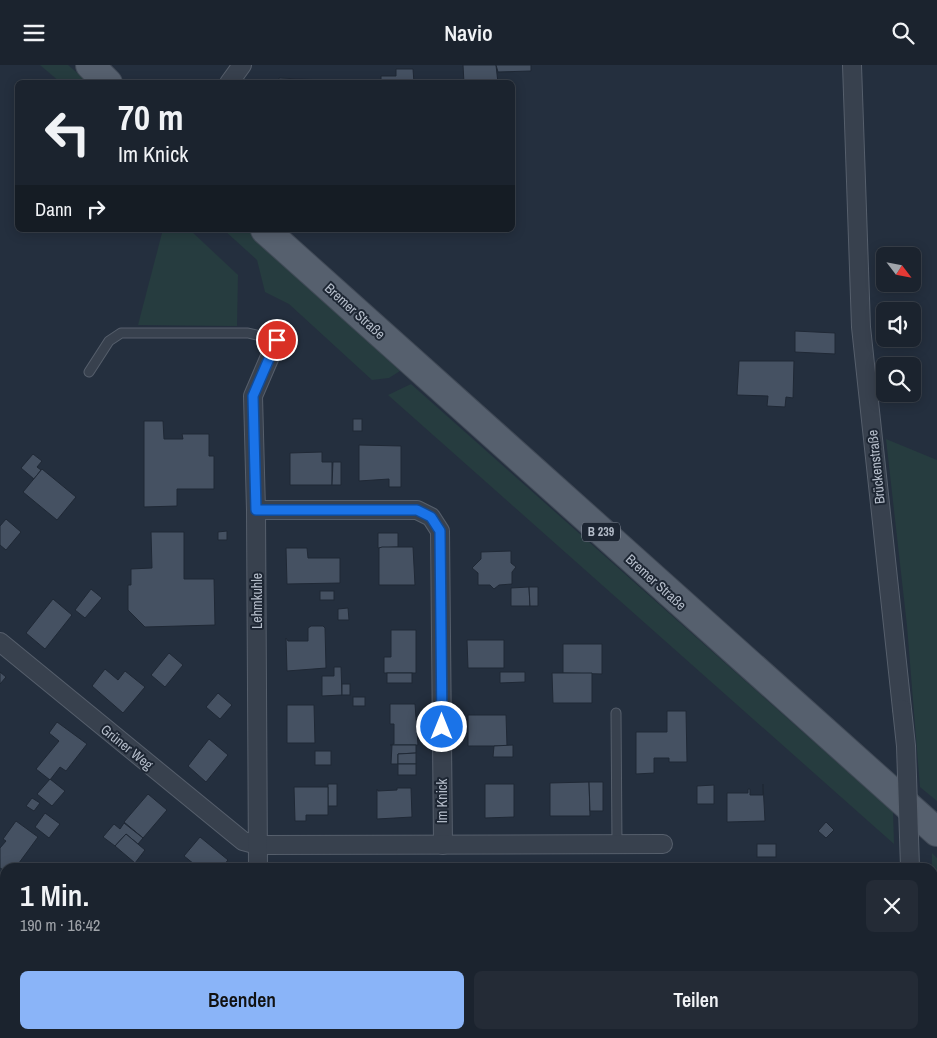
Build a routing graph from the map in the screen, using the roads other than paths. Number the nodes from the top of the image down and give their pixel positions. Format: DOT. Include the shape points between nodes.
graph roads {
  1 [pos="90,65"];
  2 [pos="242,65"];
  3 [pos="852,65"];
  4 [pos="105,80"];
  5 [pos="231,80"];
  6 [pos="267,232"];
  7 [pos="277,340"];
  8 [pos="89,372"];
  9 [pos="256,510"];
  10 [pos="0,642"];
  11 [pos="616,713"];
  12 [pos="937,832"];
  13 [pos="617,844"];
  14 [pos="663,844"];
  15 [pos="258,845"];
  16 [pos="442,845"];
  17 [pos="258,863"];
  18 [pos="910,863"];
  1 -- 4 [label="main road"];
  2 -- 5 [label="street"];
  3 -- 18 [label="street, Brückenstraße, bridge" via="861,327 906,747"];
  6 -- 12 [label="main road, Bremer Straße / B 239"];
  7 -- 8 [label="lane" via="248,333 122,333 109,341"];
  7 -- 9 [label="street, Lehmkuhle" via="253,396"];
  9 -- 15 [label="street, Lehmkuhle"];
  9 -- 16 [label="street, Im Knick" via="417,510 431,517 440,531"];
  10 -- 15 [label="street, Grüner Weg" via="243,841"];
  11 -- 13 [label="lane"];
  13 -- 14 [label="street"];
  13 -- 16 [label="street"];
  15 -- 16 [label="street"];
  15 -- 17 [label="street, Lehmkuhle"];
}
